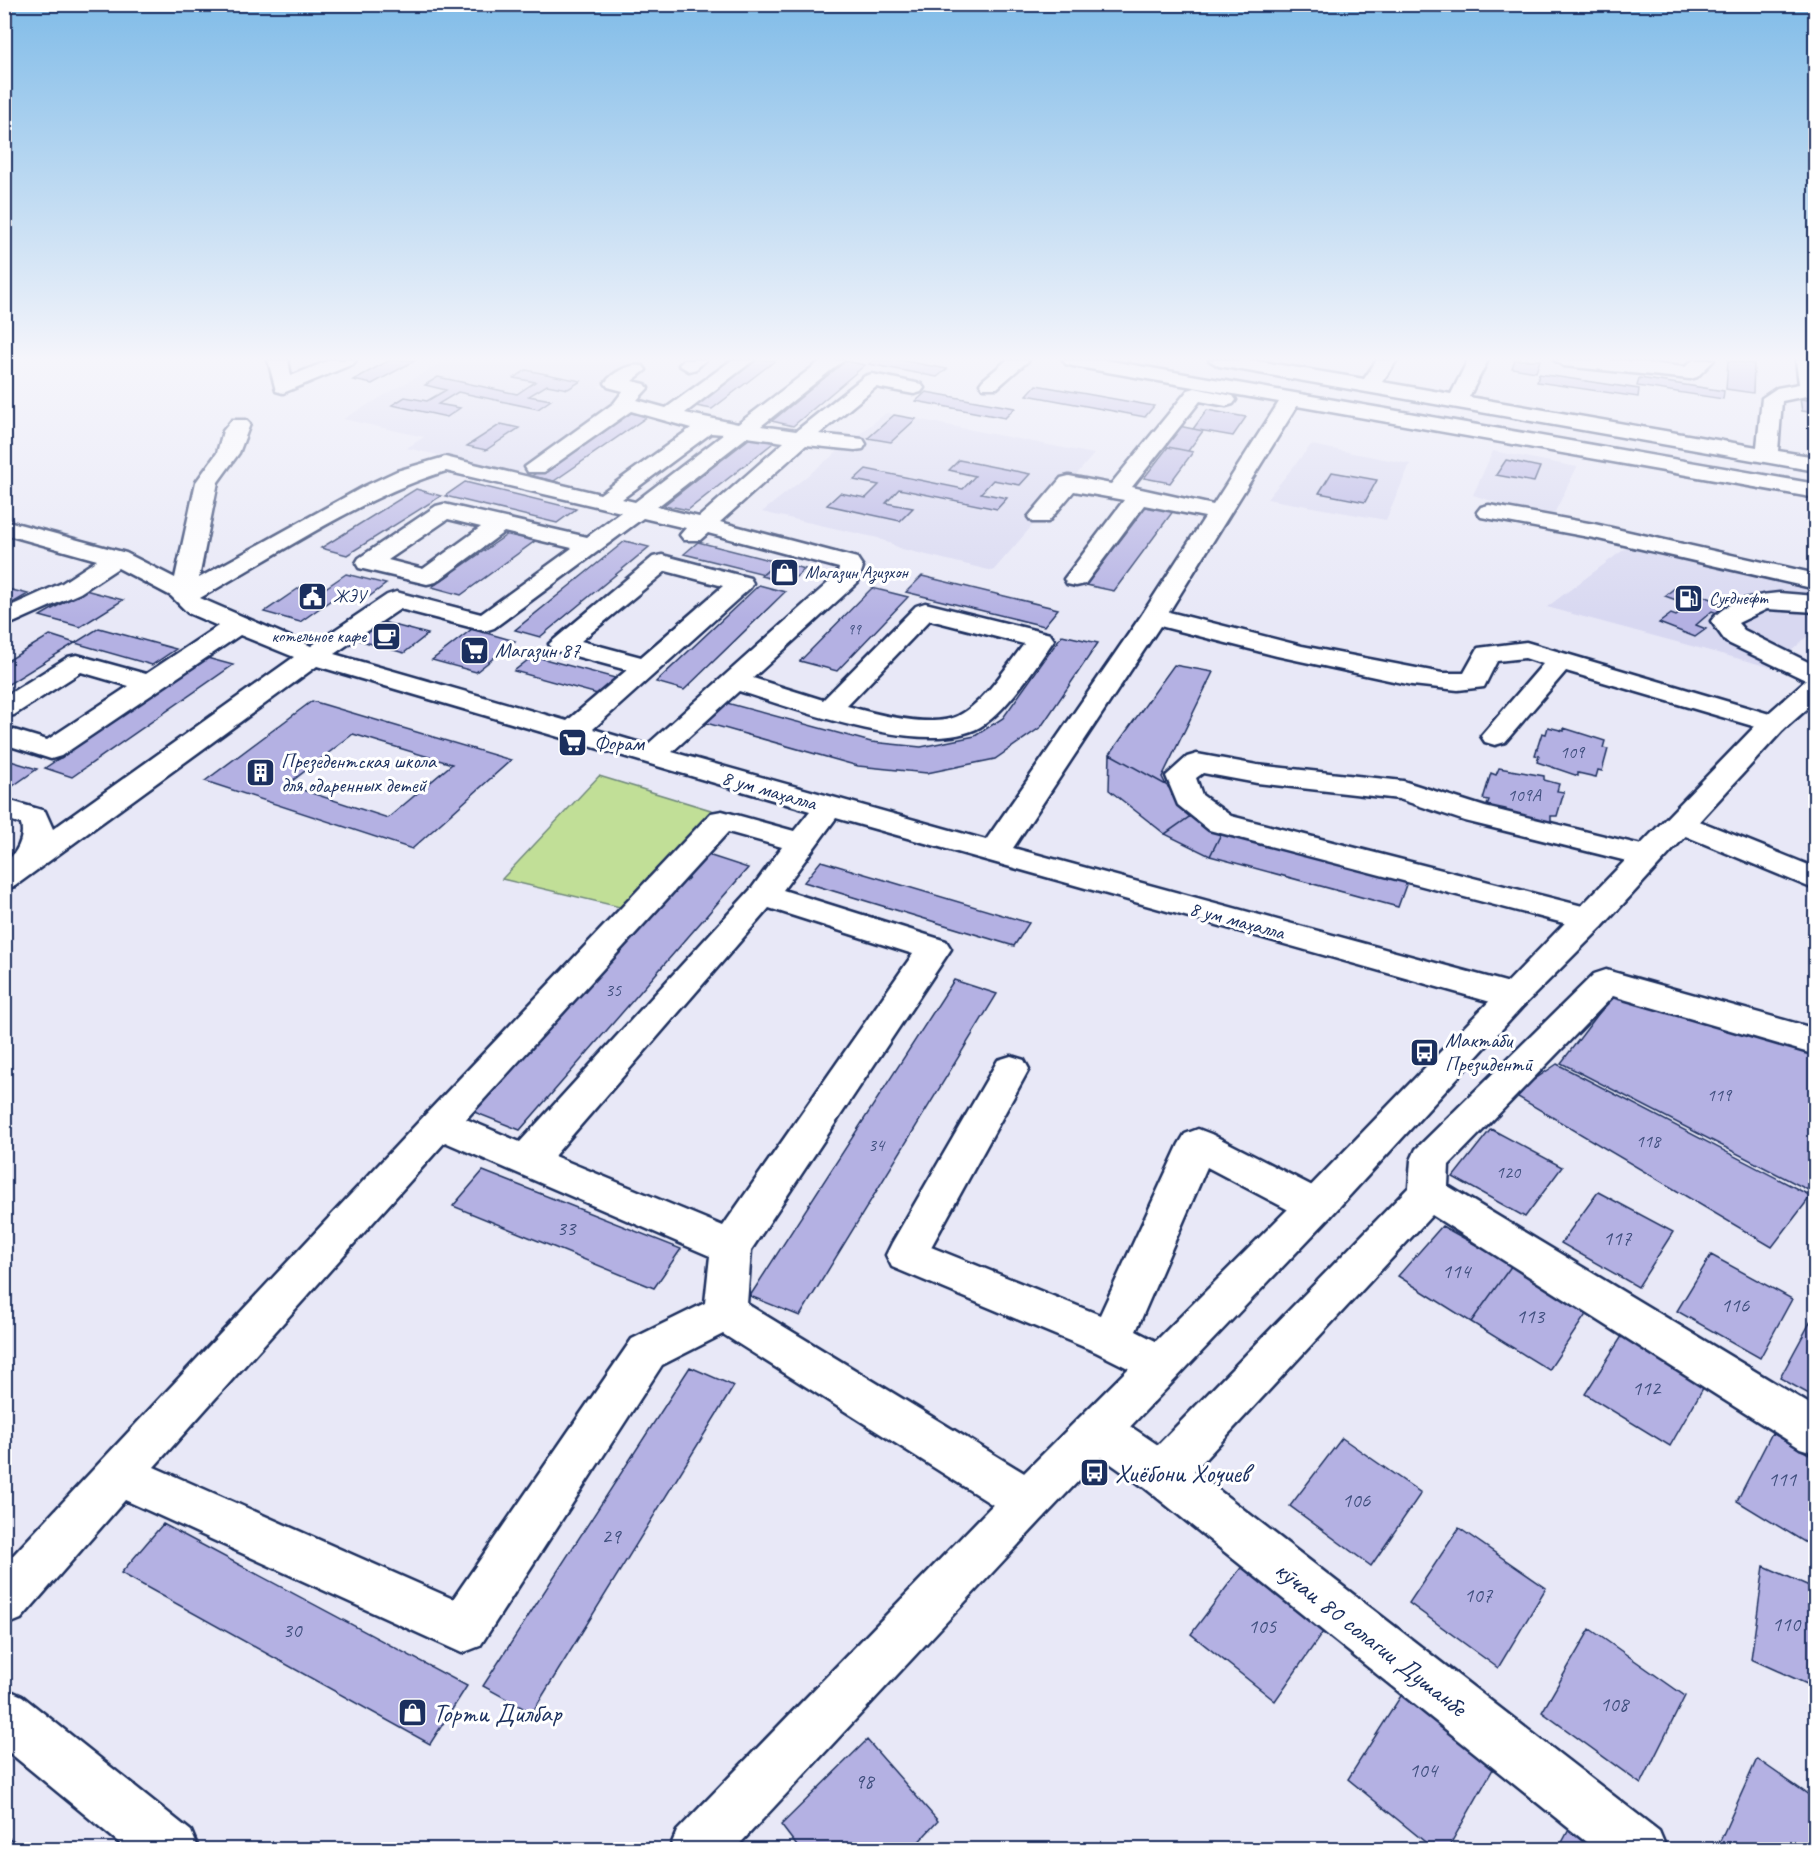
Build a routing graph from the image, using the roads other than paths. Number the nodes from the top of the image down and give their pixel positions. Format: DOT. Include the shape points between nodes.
graph roads {
  1 [pos="565,447"];
  2 [pos="679,447"];
  3 [pos="723,447"];
  4 [pos="792,447"];
  5 [pos="1152,447"];
  6 [pos="1261,447"];
  7 [pos="1542,447"];
  8 [pos="1713,447"];
  9 [pos="1768,447"];
  10 [pos="228,453"];
  11 [pos="1767,456"];
  12 [pos="1815,464"];
  13 [pos="523,475"];
  14 [pos="1815,491"];
  15 [pos="1133,495"];
  16 [pos="604,501"];
  17 [pos="639,510"];
  18 [pos="1489,512"];
  19 [pos="1220,513"];
  20 [pos="1040,517"];
  21 [pos="704,525"];
  22 [pos="4,527"];
  23 [pos="591,545"];
  24 [pos="117,558"];
  25 [pos="662,562"];
  26 [pos="1076,579"];
  27 [pos="1815,582"];
  28 [pos="184,595"];
  29 [pos="1815,604"];
  30 [pos="1154,616"];
  31 [pos="4,619"];
  32 [pos="237,625"];
  33 [pos="313,656"];
  34 [pos="1561,660"];
  35 [pos="647,667"];
  36 [pos="1815,677"];
  37 [pos="734,681"];
  38 [pos="150,683"];
  39 [pos="1815,686"];
  40 [pos="830,708"];
  41 [pos="4,709"];
  42 [pos="1773,724"];
  43 [pos="571,733"];
  44 [pos="4,735"];
  45 [pos="1495,736"];
  46 [pos="651,756"];
  47 [pos="829,807"];
  48 [pos="4,808"];
  49 [pos="1682,823"];
  50 [pos="801,843"];
  51 [pos="994,852"];
  52 [pos="1647,856"];
  53 [pos="30,860"];
  54 [pos="4,879"];
  55 [pos="1815,880"];
  56 [pos="763,895"];
  57 [pos="1590,919"];
  58 [pos="1512,996"];
  59 [pos="1815,1042"];
  60 [pos="1011,1068"];
  61 [pos="440,1124"];
  62 [pos="527,1160"];
  63 [pos="1428,1193"];
  64 [pos="1316,1206"];
  65 [pos="731,1247"];
  66 [pos="725,1313"];
  67 [pos="1112,1339"];
  68 [pos="1160,1365"];
  69 [pos="1099,1430"];
  70 [pos="1815,1433"];
  71 [pos="1161,1473"];
  72 [pos="118,1474"];
  73 [pos="1028,1501"];
  74 [pos="4,1602"];
  75 [pos="4,1714"];
  76 [pos="172,1850"];
  77 [pos="696,1850"];
  78 [pos="1640,1850"];
  1 -- 13 [label="street"];
  2 -- 16 [label="street"];
  3 -- 17 [label="street"];
  4 -- 21 [label="street"];
  5 -- 15 [label="street" via="1120,488"];
  6 -- 19 [label="street"];
  7 -- 14 [label="street"];
  8 -- 11 [label="street"];
  9 -- 11 [label="street"];
  10 -- 28 [label="street" via="207,482"];
  11 -- 12 [label="street"];
  13 -- 16 [label="street"];
  13 -- 28 [label="street" via="445,464 405,476"];
  15 -- 19 [label="street"];
  15 -- 20 [label="street" via="1070,483"];
  15 -- 26 [label="street"];
  16 -- 17 [label="street"];
  17 -- 21 [label="street"];
  17 -- 23 [label="street"];
  18 -- 27 [label="street" via="1594,531"];
  19 -- 30 [label="street"];
  21 -- 25 [label="street"];
  21 -- 37 [label="street" via="848,563 851,567 849,577"];
  22 -- 24 [label="street, 8 ум маҳалла"];
  23 -- 23 [label="street" via="444,511 368,563 427,577 500,524"];
  23 -- 33 [label="street" via="485,623 396,600"];
  24 -- 28 [label="street, 8 ум маҳалла"];
  24 -- 31 [label="street" via="71,588"];
  25 -- 35 [label="street" via="741,583"];
  25 -- 35 [label="street" via="562,644"];
  28 -- 32 [label="street, 8 ум маҳалла" via="197,608"];
  29 -- 36 [label="street" via="1785,598 1741,607 1724,621 1735,636"];
  30 -- 34 [label="street" via="1317,660 1425,681 1474,681 1487,654 1526,650"];
  30 -- 51 [label="street"];
  32 -- 33 [label="street, 8 ум маҳалла"];
  32 -- 38 [label="street"];
  33 -- 43 [label="street, 8 ум маҳалла"];
  33 -- 53 [label="street"];
  34 -- 42 [label="street"];
  34 -- 45 [label="street"];
  35 -- 43 [label="street"];
  37 -- 40 [label="street"];
  37 -- 46 [label="street"];
  38 -- 41 [label="street" via="77,663"];
  38 -- 44 [label="street" via="51,750"];
  39 -- 42 [label="street"];
  40 -- 40 [label="street" via="883,723 930,730 968,722 1041,640 925,611"];
  42 -- 49 [label="street"];
  43 -- 46 [label="street, 8 ум маҳалла"];
  46 -- 47 [label="street, 8 ум маҳалла"];
  47 -- 50 [label="street"];
  47 -- 51 [label="street, 8 ум маҳалла"];
  48 -- 53 [label="street" via="34,818 38,830"];
  49 -- 52 [label="street"];
  49 -- 55 [label="street"];
  50 -- 56 [label="street"];
  50 -- 61 [label="street" via="722,820"];
  51 -- 58 [label="street, 8 ум маҳалла"];
  52 -- 57 [label="street"];
  52 -- 57 [label="street" via="1476,814 1403,790 1257,774 1197,763 1181,776 1189,799 1220,823"];
  53 -- 54 [label="street"];
  56 -- 62 [label="street"];
  56 -- 65 [label="street" via="934,949"];
  57 -- 58 [label="street"];
  58 -- 64 [label="street"];
  59 -- 63 [label="street" via="1606,982 1430,1160"];
  60 -- 67 [label="street" via="906,1256"];
  61 -- 62 [label="street"];
  61 -- 72 [label="street"];
  62 -- 65 [label="street"];
  63 -- 70 [label="street"];
  63 -- 71 [label="street"];
  64 -- 67 [label="street" via="1198,1144"];
  64 -- 68 [label="street"];
  65 -- 66 [label="street"];
  66 -- 72 [label="street" via="647,1352 462,1629"];
  66 -- 73 [label="street"];
  67 -- 68 [label="street"];
  68 -- 69 [label="street"];
  69 -- 71 [label="street, кӯчаи 80 солагии Душанбе"];
  69 -- 73 [label="street"];
  71 -- 78 [label="street, кӯчаи 80 солагии Душанбе"];
  72 -- 74 [label="street"];
  73 -- 77 [label="street"];
  75 -- 76 [label="street"];
}
